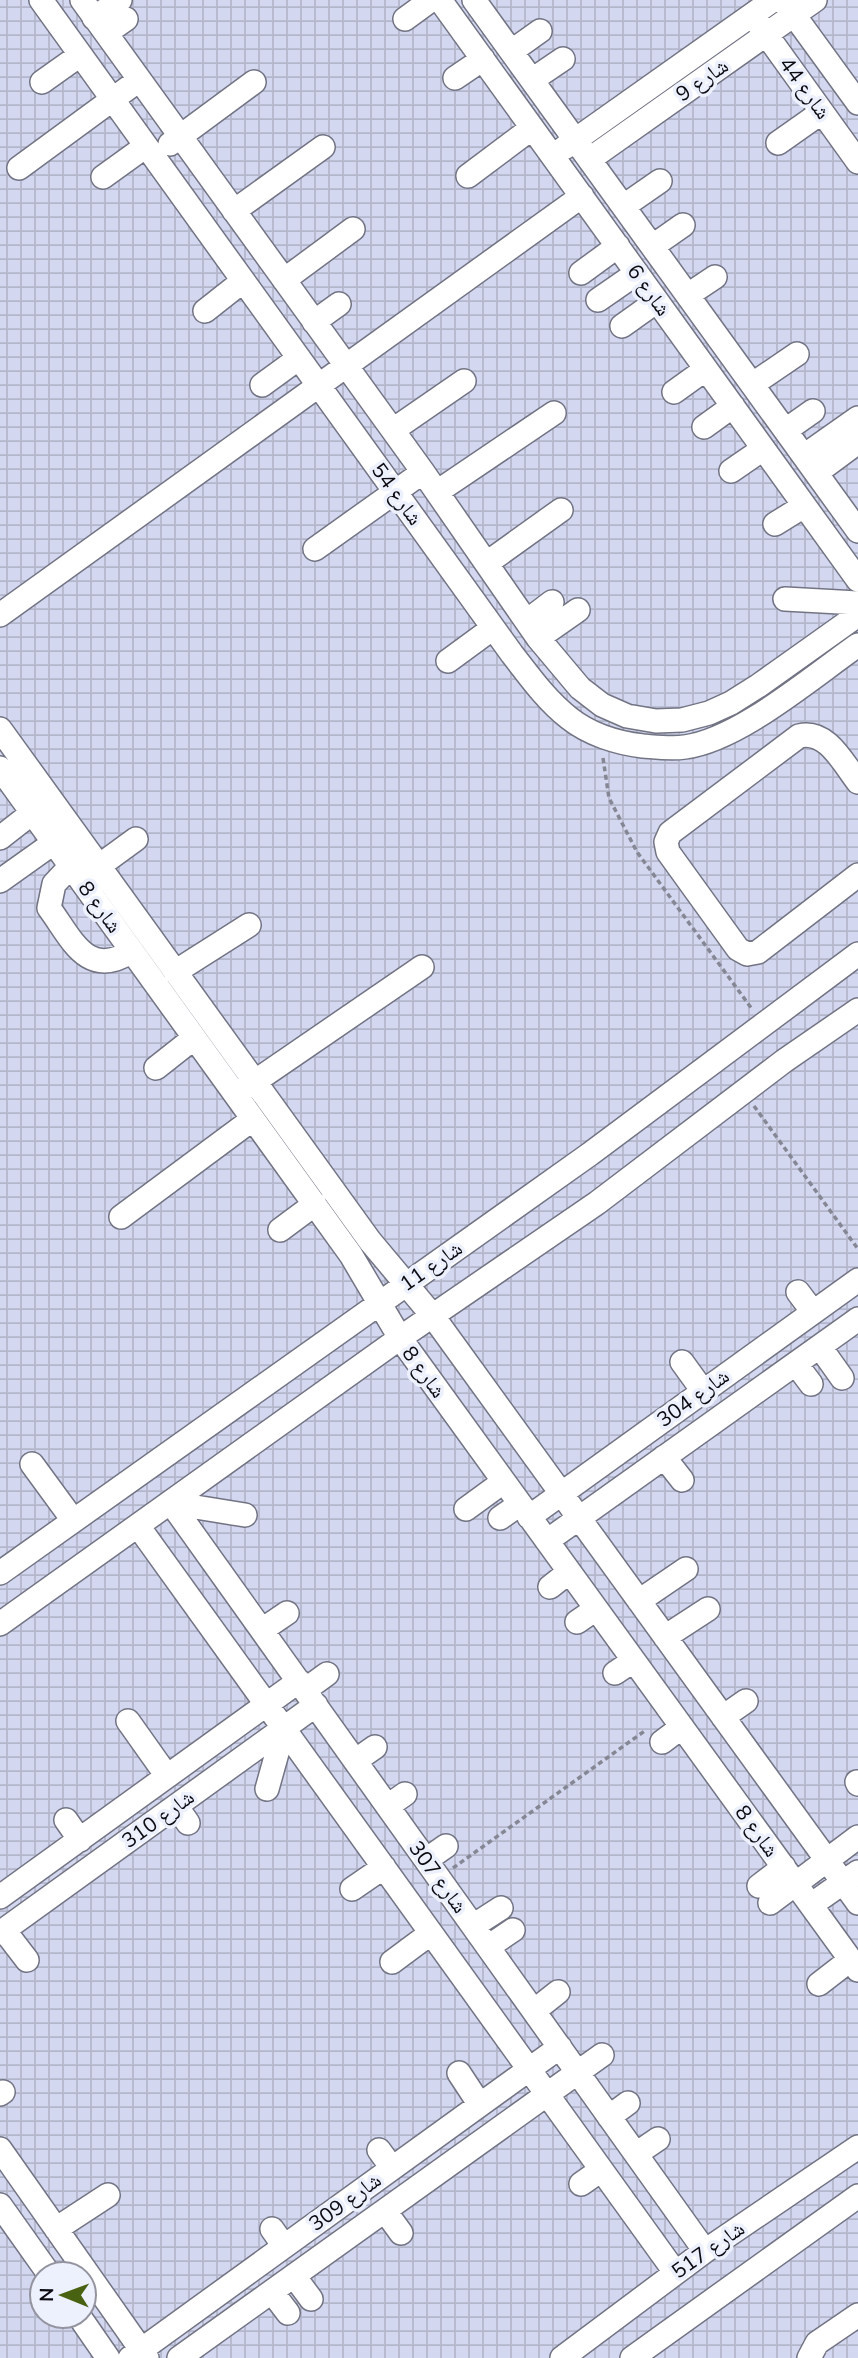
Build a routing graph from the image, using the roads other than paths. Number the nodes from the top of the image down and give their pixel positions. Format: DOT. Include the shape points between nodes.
graph roads {
  1 [pos="41,0"];
  2 [pos="431,0"];
  3 [pos="440,0"];
  4 [pos="474,0"];
  5 [pos="773,0"];
  6 [pos="815,0"];
  7 [pos="789,7"];
  8 [pos="123,10"];
  9 [pos="752,15"];
  10 [pos="94,17"];
  11 [pos="405,19"];
  12 [pos="540,31"];
  13 [pos="766,34"];
  14 [pos="512,51"];
  15 [pos="80,55"];
  16 [pos="482,59"];
  17 [pos="563,59"];
  18 [pos="850,76"];
  19 [pos="455,78"];
  20 [pos="139,80"];
  21 [pos="533,80"];
  22 [pos="42,82"];
  23 [pos="254,82"];
  24 [pos="113,99"];
  25 [pos="858,103"];
  26 [pos="822,112"];
  27 [pos="532,128"];
  28 [pos="180,136"];
  29 [pos="576,139"];
  30 [pos="778,144"];
  31 [pos="323,148"];
  32 [pos="150,151"];
  33 [pos="552,156"];
  34 [pos="590,159"];
  35 [pos="858,162"];
  36 [pos="19,168"];
  37 [pos="468,176"];
  38 [pos="103,177"];
  39 [pos="660,181"];
  40 [pos="582,196"];
  41 [pos="624,206"];
  42 [pos="234,211"];
  43 [pos="683,225"];
  44 [pos="353,229"];
  45 [pos="618,246"];
  46 [pos="653,246"];
  47 [pos="581,273"];
  48 [pos="637,273"];
  49 [pos="715,276"];
  50 [pos="284,280"];
  51 [pos="243,281"];
  52 [pos="688,295"];
  53 [pos="598,300"];
  54 [pos="657,301"];
  55 [pos="339,304"];
  56 [pos="205,311"];
  57 [pos="314,321"];
  58 [pos="622,326"];
  59 [pos="797,354"];
  60 [pos="299,358"];
  61 [pos="346,366"];
  62 [pos="706,369"];
  63 [pos="464,381"];
  64 [pos="753,384"];
  65 [pos="262,385"];
  66 [pos="318,385"];
  67 [pos="674,392"];
  68 [pos="733,406"];
  69 [pos="813,411"];
  70 [pos="554,413"];
  71 [pos="858,418"];
  72 [pos="704,427"];
  73 [pos="393,430"];
  74 [pos="786,430"];
  75 [pos="858,442"];
  76 [pos="764,449"];
  77 [pos="810,465"];
  78 [pos="423,471"];
  79 [pos="731,471"];
  80 [pos="395,491"];
  81 [pos="437,492"];
  82 [pos="804,506"];
  83 [pos="561,510"];
  84 [pos="775,524"];
  85 [pos="858,531"];
  86 [pos="316,549"];
  87 [pos="487,563"];
  88 [pos="858,580"];
  89 [pos="785,599"];
  90 [pos="552,603"];
  91 [pos="858,603"];
  92 [pos="578,610"];
  93 [pos="0,615"];
  94 [pos="858,615"];
  95 [pos="493,628"];
  96 [pos="533,629"];
  97 [pos="858,645"];
  98 [pos="448,661"];
  99 [pos="0,729"];
  100 [pos="0,768"];
  101 [pos="858,782"];
  102 [pos="32,813"];
  103 [pos="63,836"];
  104 [pos="0,838"];
  105 [pos="136,839"];
  106 [pos="71,866"];
  107 [pos="99,866"];
  108 [pos="858,875"];
  109 [pos="0,881"];
  110 [pos="249,925"];
  111 [pos="132,951"];
  112 [pos="858,954"];
  113 [pos="422,967"];
  114 [pos="176,972"];
  115 [pos="858,1010"];
  116 [pos="194,1038"];
  117 [pos="156,1068"];
  118 [pos="245,1088"];
  119 [pos="254,1119"];
  120 [pos="315,1204"];
  121 [pos="121,1217"];
  122 [pos="280,1230"];
  123 [pos="858,1280"];
  124 [pos="407,1283"];
  125 [pos="798,1292"];
  126 [pos="378,1304"];
  127 [pos="813,1312"];
  128 [pos="432,1315"];
  129 [pos="858,1318"];
  130 [pos="400,1338"];
  131 [pos="820,1347"];
  132 [pos="682,1362"];
  133 [pos="796,1364"];
  134 [pos="842,1378"];
  135 [pos="811,1384"];
  136 [pos="703,1391"];
  137 [pos="664,1457"];
  138 [pos="32,1464"];
  139 [pos="682,1480"];
  140 [pos="503,1482"];
  141 [pos="561,1493"];
  142 [pos="171,1503"];
  143 [pos="466,1509"];
  144 [pos="524,1511"];
  145 [pos="246,1515"];
  146 [pos="500,1518"];
  147 [pos="579,1518"];
  148 [pos="73,1521"];
  149 [pos="138,1526"];
  150 [pos="547,1541"];
  151 [pos="686,1569"];
  152 [pos="569,1572"];
  153 [pos="0,1573"];
  154 [pos="550,1587"];
  155 [pos="639,1601"];
  156 [pos="708,1609"];
  157 [pos="287,1613"];
  158 [pos="0,1625"];
  159 [pos="262,1630"];
  160 [pos="665,1637"];
  161 [pos="327,1674"];
  162 [pos="306,1692"];
  163 [pos="746,1701"];
  164 [pos="267,1704"];
  165 [pos="723,1717"];
  166 [pos="676,1720"];
  167 [pos="128,1721"];
  168 [pos="284,1728"];
  169 [pos="662,1742"];
  170 [pos="374,1747"];
  171 [pos="355,1761"];
  172 [pos="167,1776"];
  173 [pos="267,1789"];
  174 [pos="66,1819"];
  175 [pos="858,1837"];
  176 [pos="79,1840"];
  177 [pos="446,1846"];
  178 [pos="827,1860"];
  179 [pos="384,1867"];
  180 [pos="433,1869"];
  181 [pos="789,1875"];
  182 [pos="853,1879"];
  183 [pos="352,1889"];
  184 [pos="765,1894"];
  185 [pos="0,1897"];
  186 [pos="858,1903"];
  187 [pos="811,1905"];
  188 [pos="500,1908"];
  189 [pos="513,1930"];
  190 [pos="2,1932"];
  191 [pos="431,1933"];
  192 [pos="480,1936"];
  193 [pos="448,1956"];
  194 [pos="27,1960"];
  195 [pos="392,1962"];
  196 [pos="854,1965"];
  197 [pos="819,1984"];
  198 [pos="558,1992"];
  199 [pos="534,2011"];
  200 [pos="559,2047"];
  201 [pos="602,2055"];
  202 [pos="529,2069"];
  203 [pos="459,2073"];
  204 [pos="578,2073"];
  205 [pos="547,2095"];
  206 [pos="628,2103"];
  207 [pos="480,2105"];
  208 [pos="609,2117"];
  209 [pos="658,2138"];
  210 [pos="858,2147"];
  211 [pos="0,2148"];
  212 [pos="636,2154"];
  213 [pos="601,2170"];
  214 [pos="581,2184"];
  215 [pos="108,2195"];
  216 [pos="858,2196"];
  217 [pos="0,2205"];
  218 [pos="385,2211"];
  219 [pos="56,2229"];
  220 [pos="401,2233"];
  221 [pos="705,2251"];
  222 [pos="39,2260"];
  223 [pos="675,2272"];
  224 [pos="295,2276"];
  225 [pos="272,2292"];
  226 [pos="311,2299"];
  227 [pos="288,2314"];
  228 [pos="858,2315"];
  229 [pos="89,2330"];
  230 [pos="139,2355"];
  231 [pos="108,2358"];
  232 [pos="180,2358"];
  233 [pos="562,2358"];
  234 [pos="632,2358"];
  235 [pos="809,2358"];
  1 -- 15 [label="street, شارع 54"];
  2 -- 11 [label="street"];
  3 -- 16 [label="street, شارع 6"];
  4 -- 14 [label="street, شارع 6"];
  5 -- 9 [label="street, شارع 9"];
  6 -- 7 [label="street, شارع 9"];
  7 -- 13 [label="street, شارع 9"];
  7 -- 18 [label="street, شارع 44"];
  8 -- 10 [label="street"];
  9 -- 13 [label="street, شارع 44"];
  9 -- 29 [label="street, شارع 9"];
  10 -- 20 [label="street, شارع 54"];
  12 -- 14 [label="street"];
  13 -- 26 [label="street, شارع 44"];
  13 -- 34 [label="street, شارع 9"];
  14 -- 21 [label="street, شارع 6"];
  15 -- 22 [label="street"];
  15 -- 24 [label="street, شارع 54"];
  16 -- 19 [label="street"];
  16 -- 27 [label="street, شارع 6"];
  17 -- 21 [label="street"];
  18 -- 25 [label="street, شارع 44"];
  20 -- 24 [label="street"];
  20 -- 28 [label="street, شارع 54"];
  21 -- 29 [label="street, شارع 6"];
  23 -- 28 [label="street"];
  24 -- 32 [label="street, شارع 54"];
  24 -- 36 [label="street"];
  26 -- 30 [label="street"];
  26 -- 35 [label="street, شارع 44"];
  27 -- 33 [label="street, شارع 6"];
  27 -- 37 [label="street"];
  28 -- 32 [label="street"];
  28 -- 42 [label="street, شارع 54"];
  29 -- 33 [label="street, شارع 9"];
  29 -- 34 [label="street, شارع 6"];
  31 -- 42 [label="street"];
  32 -- 38 [label="street"];
  32 -- 51 [label="street, شارع 54"];
  33 -- 40 [label="street, شارع 6"];
  34 -- 41 [label="street, شارع 6"];
  39 -- 41 [label="street"];
  40 -- 45 [label="street, شارع 6"];
  40 -- 61 [label="street"];
  41 -- 46 [label="street, شارع 6"];
  42 -- 50 [label="street, شارع 54"];
  43 -- 46 [label="street"];
  44 -- 50 [label="street"];
  45 -- 47 [label="street"];
  45 -- 48 [label="street, شارع 6"];
  46 -- 52 [label="street, شارع 6"];
  48 -- 53 [label="street"];
  48 -- 54 [label="street, شارع 6"];
  49 -- 52 [label="street"];
  50 -- 57 [label="street, شارع 54"];
  51 -- 56 [label="street"];
  51 -- 60 [label="street, شارع 54"];
  52 -- 64 [label="street, شارع 6"];
  54 -- 58 [label="street"];
  54 -- 62 [label="street, شارع 6"];
  55 -- 57 [label="street"];
  57 -- 61 [label="street, شارع 54"];
  59 -- 64 [label="street"];
  60 -- 65 [label="street"];
  60 -- 66 [label="street, شارع 54"];
  61 -- 66 [label="street"];
  61 -- 73 [label="street, شارع 54"];
  62 -- 67 [label="street"];
  62 -- 68 [label="street, شارع 6"];
  63 -- 73 [label="street"];
  64 -- 74 [label="street, شارع 6"];
  66 -- 80 [label="street, شارع 54"];
  66 -- 93 [label="street"];
  68 -- 72 [label="street"];
  68 -- 76 [label="street, شارع 6"];
  69 -- 74 [label="street"];
  70 -- 81 [label="street"];
  71 -- 77 [label="street"];
  73 -- 78 [label="street, شارع 54"];
  74 -- 77 [label="street, شارع 6"];
  75 -- 77 [label="street"];
  76 -- 79 [label="street"];
  76 -- 82 [label="street, شارع 6"];
  77 -- 85 [label="street, شارع 6"];
  78 -- 80 [label="street"];
  78 -- 81 [label="street, شارع 54"];
  80 -- 86 [label="street"];
  80 -- 95 [label="street, شارع 54"];
  81 -- 87 [label="street, شارع 54"];
  82 -- 84 [label="street"];
  82 -- 88 [label="street, شارع 6"];
  83 -- 87 [label="street"];
  87 -- 96 [label="street, شارع 54"];
  89 -- 91 [label="street"];
  90 -- 96 [label="street"];
  92 -- 96 [label="street"];
  94 -- 96 [label="street, شارع 54" via="758,687 709,713 682,720 627,716 601,705 580,688"];
  95 -- 97 [label="street, شارع 54" via="550,702 571,720 618,741 657,747 684,748 741,727"];
  95 -- 98 [label="street"];
  99 -- 103 [label="street, شارع 8"];
  100 -- 102 [label="street, شارع 8"];
  101 -- 108 [label="street" via="826,741 813,734 799,736 670,833 666,842 668,852 730,939 747,954 758,952"];
  102 -- 103 [label="street, شارع 8"];
  102 -- 104 [label="street"];
  103 -- 106 [label="street, شارع 8"];
  103 -- 107 [label="street, شارع 8"];
  103 -- 109 [label="street"];
  105 -- 107 [label="street"];
  106 -- 111 [label="street, شارع 8"];
  106 -- 111 [label="street" via="54,884 49,908 85,956 109,961"];
  107 -- 114 [label="street, شارع 8"];
  110 -- 114 [label="street"];
  111 -- 116 [label="street, شارع 8"];
  112 -- 124 [label="street, شارع 11" via="590,1154"];
  113 -- 118 [label="street"];
  114 -- 118 [label="street, شارع 8"];
  115 -- 128 [label="street, شارع 11" via="597,1203"];
  116 -- 117 [label="street"];
  116 -- 118 [label="street, شارع 8"];
  118 -- 119 [label="street, شارع 8"];
  118 -- 124 [label="street, شارع 8"];
  119 -- 120 [label="street, شارع 8"];
  119 -- 121 [label="street"];
  120 -- 122 [label="street"];
  120 -- 126 [label="street, شارع 8"];
  123 -- 127 [label="street, شارع 304"];
  124 -- 126 [label="street, شارع 11"];
  124 -- 128 [label="street, شارع 8"];
  125 -- 127 [label="street"];
  126 -- 130 [label="street, شارع 8"];
  126 -- 148 [label="street, شارع 11"];
  127 -- 136 [label="street, شارع 304"];
  128 -- 130 [label="street, شارع 11"];
  128 -- 141 [label="street, شارع 8"];
  129 -- 131 [label="street, شارع 304"];
  130 -- 140 [label="street, شارع 8"];
  130 -- 142 [label="street, شارع 11"];
  131 -- 133 [label="street, شارع 304"];
  131 -- 134 [label="street"];
  132 -- 136 [label="street"];
  133 -- 135 [label="street"];
  133 -- 137 [label="street, شارع 304"];
  136 -- 141 [label="street, شارع 304" via="639,1425"];
  137 -- 139 [label="street"];
  137 -- 147 [label="street, شارع 304"];
  138 -- 148 [label="street"];
  140 -- 143 [label="street"];
  140 -- 144 [label="street, شارع 8"];
  141 -- 144 [label="street, شارع 304"];
  141 -- 147 [label="street, شارع 8"];
  142 -- 145 [label="street"];
  142 -- 149 [label="street, شارع 11"];
  142 -- 159 [label="street, شارع 307"];
  144 -- 146 [label="street, شارع 304"];
  144 -- 150 [label="street, شارع 8"];
  147 -- 150 [label="street, شارع 304"];
  147 -- 155 [label="street, شارع 8"];
  148 -- 153 [label="street, شارع 11"];
  149 -- 158 [label="street, شارع 11"];
  149 -- 164 [label="street, شارع 307"];
  150 -- 152 [label="street, شارع 8"];
  151 -- 155 [label="street"];
  152 -- 154 [label="street"];
  152 -- 166 [label="street, شارع 8" via="587,1615 624,1667"];
  155 -- 160 [label="street, شارع 8"];
  156 -- 160 [label="street"];
  157 -- 159 [label="street"];
  159 -- 162 [label="street, شارع 307"];
  160 -- 165 [label="street, شارع 8"];
  161 -- 162 [label="street"];
  162 -- 164 [label="street, شارع 310"];
  162 -- 168 [label="street, شارع 310"];
  162 -- 171 [label="street, شارع 307"];
  163 -- 165 [label="street"];
  164 -- 168 [label="street, شارع 307"];
  164 -- 172 [label="street, شارع 310"];
  165 -- 178 [label="street, شارع 8"];
  166 -- 169 [label="street"];
  166 -- 181 [label="street, شارع 8"];
  167 -- 172 [label="street"];
  168 -- 173 [label="street"];
  168 -- 179 [label="street, شارع 307"];
  168 -- 190 [label="street, شارع 310" via="182,1815 36,1919"];
  170 -- 171 [label="street"];
  171 -- 180 [label="street, شارع 307" via="396,1800"];
  172 -- 176 [label="street, شارع 310"];
  174 -- 176 [label="street"];
  175 -- 178 [label="street"];
  176 -- 185 [label="street, شارع 310"];
  177 -- 180 [label="street"];
  178 -- 181 [label="street"];
  178 -- 182 [label="street, شارع 8"];
  179 -- 183 [label="street"];
  179 -- 191 [label="street, شارع 307"];
  180 -- 192 [label="street, شارع 307"];
  181 -- 184 [label="street"];
  181 -- 187 [label="street, شارع 8"];
  182 -- 186 [label="street, شارع 8"];
  182 -- 187 [label="street"];
  187 -- 196 [label="street, شارع 8"];
  188 -- 192 [label="street"];
  189 -- 192 [label="street"];
  190 -- 194 [label="street"];
  191 -- 193 [label="street, شارع 307"];
  191 -- 195 [label="street"];
  192 -- 193 [label="street"];
  192 -- 199 [label="street, شارع 307"];
  193 -- 202 [label="street, شارع 307"];
  196 -- 197 [label="street"];
  198 -- 199 [label="street"];
  199 -- 200 [label="street, شارع 307"];
  200 -- 202 [label="street, شارع 309"];
  200 -- 204 [label="street, شارع 307"];
  201 -- 204 [label="street, شارع 309"];
  202 -- 205 [label="street, شارع 307"];
  202 -- 207 [label="street, شارع 309"];
  203 -- 207 [label="street"];
  204 -- 205 [label="street, شارع 309"];
  204 -- 208 [label="street, شارع 307"];
  205 -- 213 [label="street, شارع 307"];
  205 -- 218 [label="street, شارع 309"];
  206 -- 208 [label="street"];
  207 -- 230 [label="street, شارع 309" via="385,2159 246,2262"];
  208 -- 212 [label="street, شارع 307"];
  209 -- 212 [label="street"];
  210 -- 221 [label="street, شارع 517"];
  211 -- 219 [label="street"];
  212 -- 221 [label="street, شارع 307"];
  213 -- 214 [label="street"];
  213 -- 223 [label="street, شارع 307"];
  215 -- 219 [label="street"];
  216 -- 234 [label="street, شارع 517"];
  217 -- 222 [label="street"];
  218 -- 220 [label="street"];
  218 -- 224 [label="street, شارع 309"];
  219 -- 230 [label="street"];
  221 -- 223 [label="street, شارع 517"];
  223 -- 233 [label="street, شارع 517"];
  224 -- 225 [label="street, شارع 309"];
  224 -- 226 [label="street"];
  225 -- 227 [label="street"];
  225 -- 232 [label="street, شارع 309"];
  228 -- 235 [label="street" via="817,2343"];
  229 -- 231 [label="street"];
}
